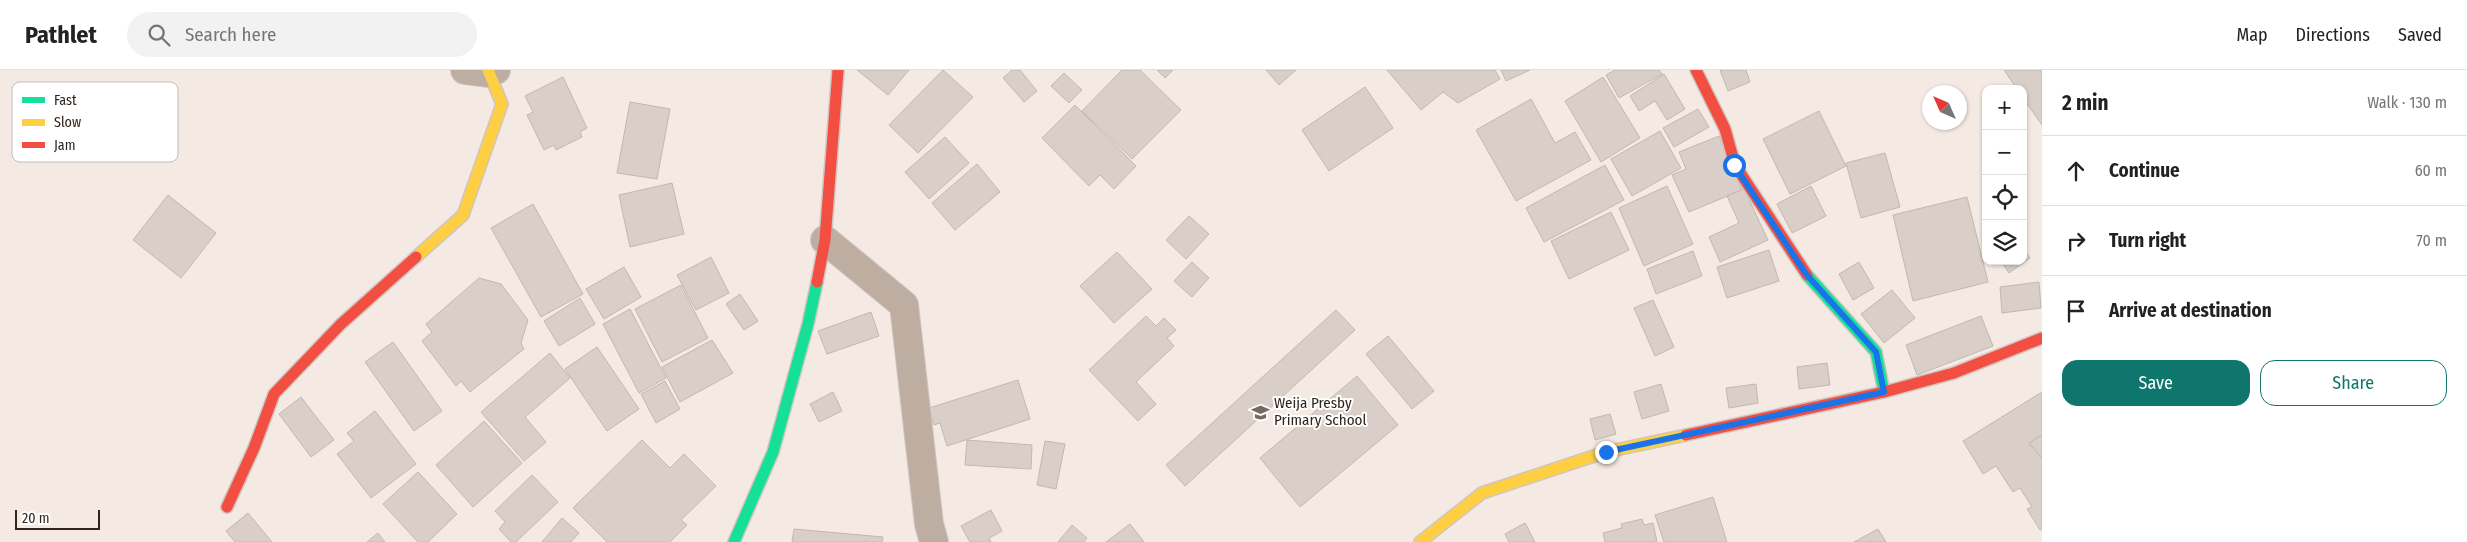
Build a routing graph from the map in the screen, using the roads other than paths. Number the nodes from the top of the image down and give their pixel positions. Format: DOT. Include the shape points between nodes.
graph roads {
  1 [pos="838,70"];
  2 [pos="1696,70"];
  3 [pos="484,71"];
  4 [pos="825,240"];
  5 [pos="2042,338"];
  6 [pos="1884,392"];
  7 [pos="227,507"];
  8 [pos="1434,537"];
  9 [pos="734,542"];
  10 [pos="934,542"];
  1 -- 4 [label="street"];
  2 -- 6 [label="street" via="1725,129 1734,165 1806,274 1876,352"];
  3 -- 7 [label="street" via="502,104 463,215 341,324 274,394"];
  4 -- 9 [label="street" via="808,324 774,452"];
  4 -- 10 [label="street" via="904,306 929,524"];
  5 -- 6 [label="street" via="1954,373"];
  6 -- 8 [label="street" via="1606,452 1482,493"];
}
